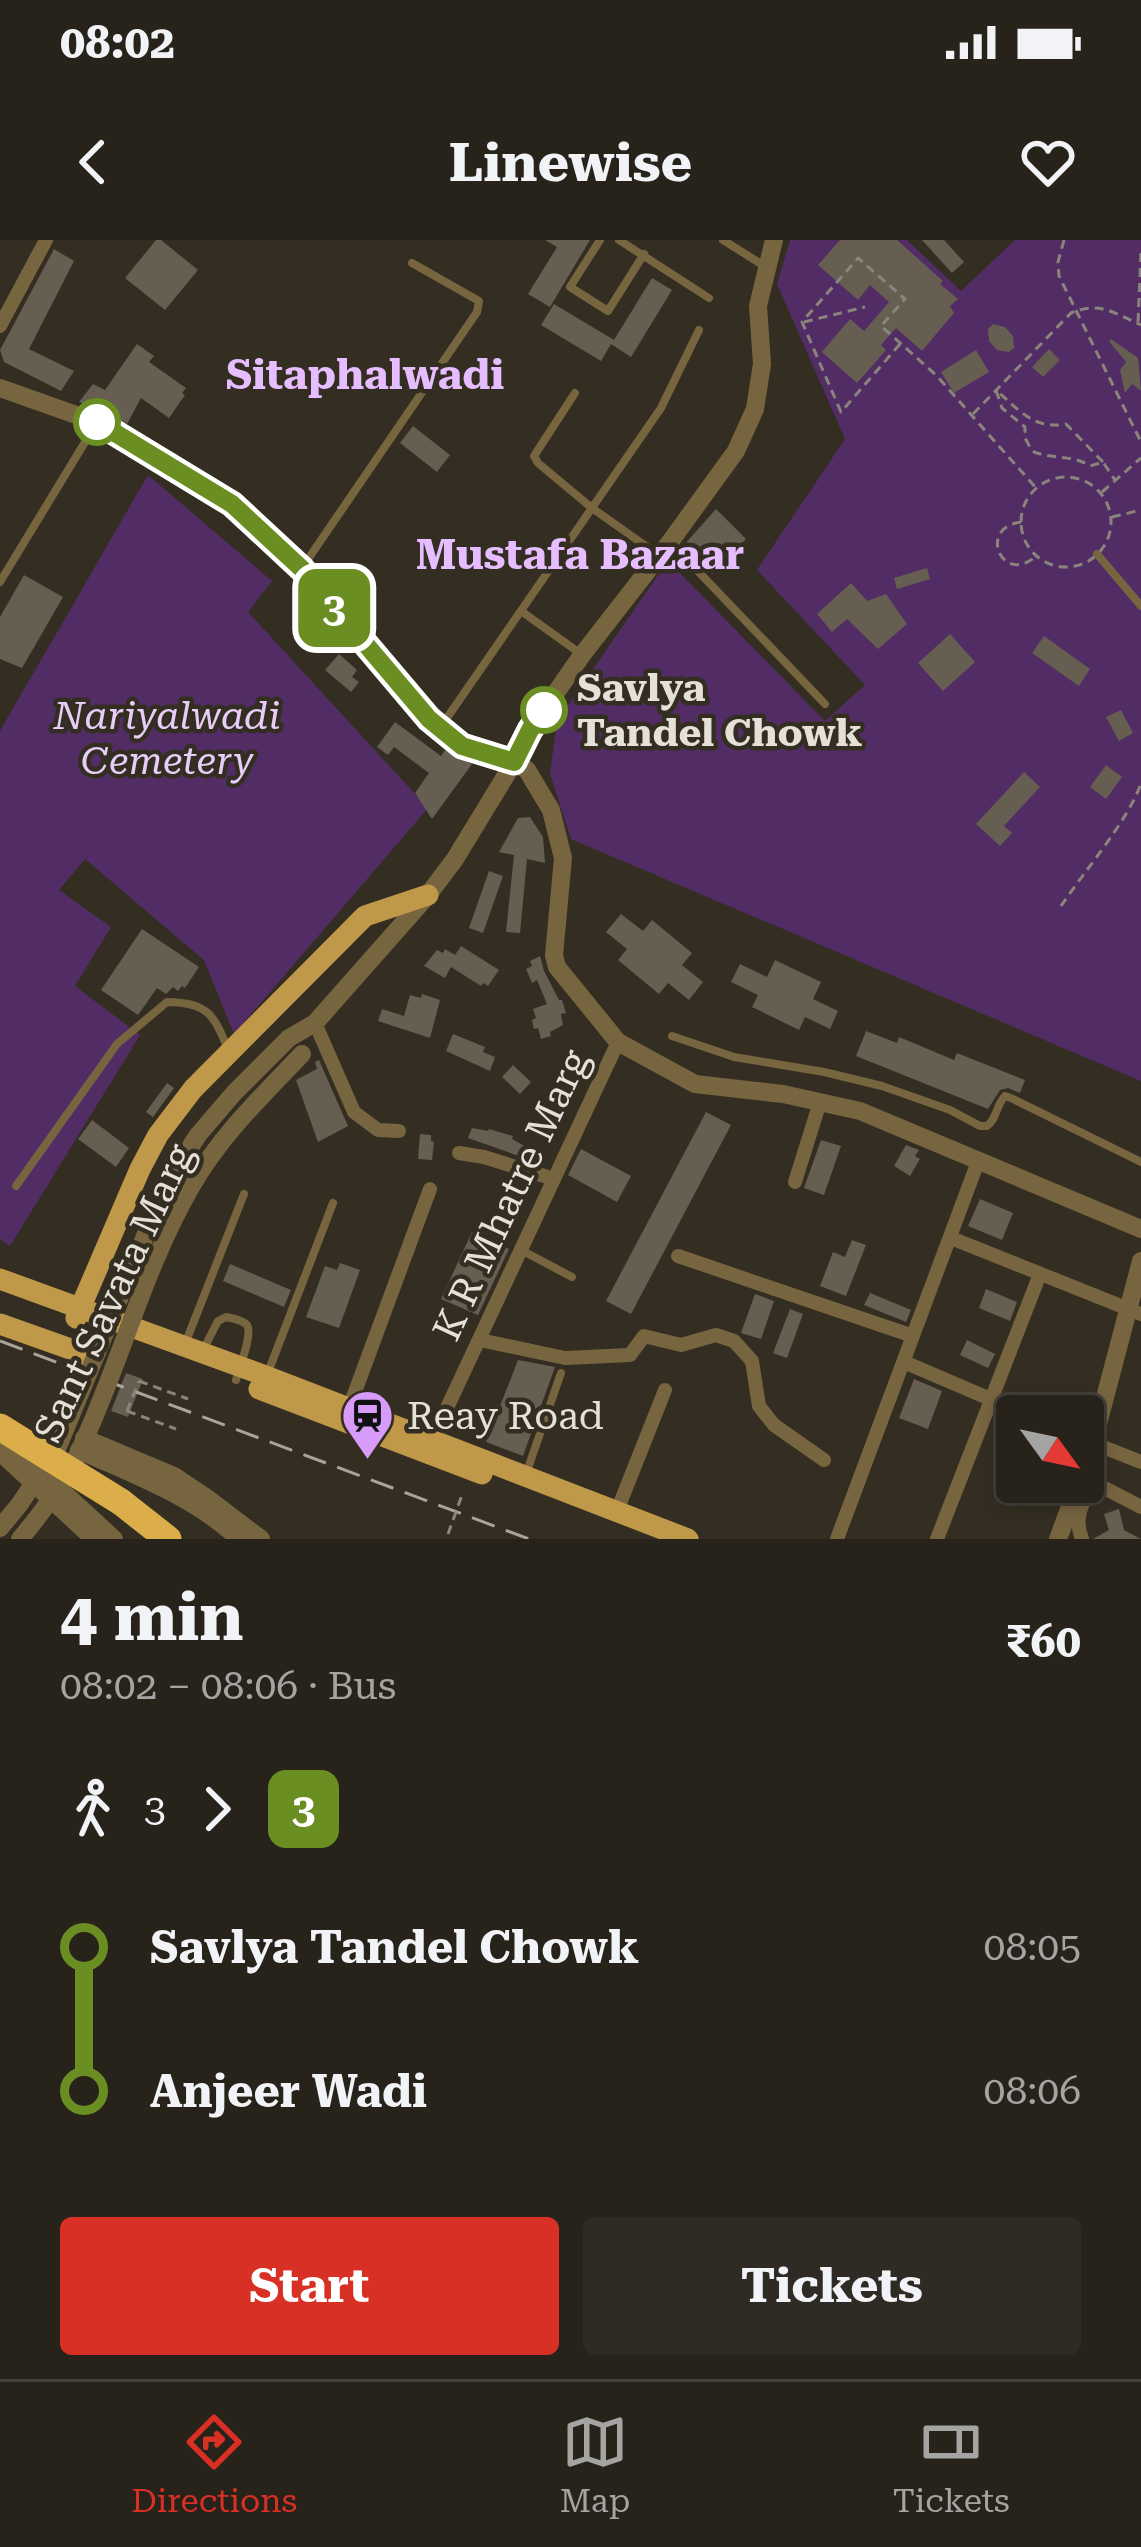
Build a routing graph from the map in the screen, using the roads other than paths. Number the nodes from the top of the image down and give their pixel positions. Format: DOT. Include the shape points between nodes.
graph roads {
  1 [pos="46,240"];
  2 [pos="600,240"];
  3 [pos="619,240"];
  4 [pos="723,240"];
  5 [pos="774,240"];
  6 [pos="644,254"];
  7 [pos="412,262"];
  8 [pos="766,267"];
  9 [pos="709,298"];
  10 [pos="0,326"];
  11 [pos="699,330"];
  12 [pos="0,388"];
  13 [pos="575,393"];
  14 [pos="97,422"];
  15 [pos="592,508"];
  16 [pos="664,549"];
  17 [pos="1096,554"];
  18 [pos="302,569"];
  19 [pos="0,582"];
  20 [pos="1141,607"];
  21 [pos="521,610"];
  22 [pos="582,655"];
  23 [pos="825,704"];
  24 [pos="439,729"];
  25 [pos="514,762"];
  26 [pos="428,895"];
  27 [pos="315,1023"];
  28 [pos="672,1036"];
  29 [pos="618,1042"];
  30 [pos="296,1046"];
  31 [pos="230,1052"];
  32 [pos="820,1102"];
  33 [pos="399,1131"];
  34 [pos="459,1153"];
  35 [pos="979,1159"];
  36 [pos="1141,1162"];
  37 [pos="554,1179"];
  38 [pos="795,1182"];
  39 [pos="16,1186"];
  40 [pos="430,1189"];
  41 [pos="244,1194"];
  42 [pos="333,1203"];
  43 [pos="1141,1229"];
  44 [pos="951,1238"];
  45 [pos="521,1250"];
  46 [pos="678,1256"];
  47 [pos="1141,1262"];
  48 [pos="1040,1274"];
  49 [pos="572,1277"];
  50 [pos="0,1280"];
  51 [pos="0,1293"];
  52 [pos="1134,1312"];
  53 [pos="77,1315"];
  54 [pos="0,1324"];
  55 [pos="913,1336"];
  56 [pos="480,1340"];
  57 [pos="192,1350"];
  58 [pos="93,1358"];
  59 [pos="904,1362"];
  60 [pos="238,1373"];
  61 [pos="561,1373"];
  62 [pos="264,1383"];
  63 [pos="665,1390"];
  64 [pos="1104,1396"];
  65 [pos="991,1400"];
  66 [pos="996,1402"];
  67 [pos="349,1408"];
  68 [pos="0,1430"];
  69 [pos="432,1440"];
  70 [pos="82,1444"];
  71 [pos="1104,1447"];
  72 [pos="0,1448"];
  73 [pos="824,1460"];
  74 [pos="1141,1462"];
  75 [pos="525,1475"];
  76 [pos="1104,1488"];
  77 [pos="1074,1503"];
  78 [pos="1080,1503"];
  79 [pos="1141,1508"];
  80 [pos="617,1511"];
  81 [pos="0,1528"];
  82 [pos="20,1539"];
  83 [pos="94,1539"];
  84 [pos="114,1539"];
  85 [pos="143,1539"];
  86 [pos="168,1539"];
  87 [pos="239,1539"];
  88 [pos="260,1539"];
  89 [pos="655,1539"];
  90 [pos="688,1539"];
  91 [pos="837,1539"];
  92 [pos="937,1539"];
  93 [pos="1058,1539"];
  94 [pos="1082,1539"];
  1 -- 10 [label="street"];
  2 -- 6 [label="lane" via="570,287 608,311"];
  3 -- 6 [label="lane"];
  4 -- 8 [label="lane"];
  5 -- 8 [label="street, Sant Savata Marg"];
  6 -- 9 [label="lane"];
  7 -- 18 [label="lane" via="478,302 477,312"];
  8 -- 16 [label="street, Sant Savata Marg" via="755,410 736,451"];
  11 -- 15 [label="lane" via="661,408"];
  12 -- 14 [label="street"];
  13 -- 15 [label="lane" via="533,456"];
  14 -- 18 [label="street" via="232,504"];
  14 -- 19 [label="lane"];
  15 -- 16 [label="lane"];
  15 -- 21 [label="lane"];
  16 -- 22 [label="street, Sant Savata Marg"];
  16 -- 23 [label="lane"];
  17 -- 20 [label="lane"];
  18 -- 24 [label="street"];
  21 -- 22 [label="lane"];
  21 -- 24 [label="lane"];
  22 -- 25 [label="street, Sant Savata Marg"];
  24 -- 25 [label="street" via="462,746"];
  25 -- 26 [label="street, Sant Savata Marg"];
  25 -- 29 [label="street" via="551,810 563,858 556,967"];
  26 -- 27 [label="street, Sant Savata Marg"];
  26 -- 31 [label="main road" via="365,916"];
  27 -- 30 [label="street, Sant Savata Marg"];
  27 -- 33 [label="street" via="354,1112 378,1130"];
  28 -- 36 [label="lane" via="734,1057 882,1086 980,1126 992,1123 1005,1096"];
  29 -- 32 [label="street" via="694,1084"];
  29 -- 37 [label="street, K R Mhatre Marg"];
  30 -- 58 [label="street, Sant Savata Marg, bridge" via="234,1093 166,1184"];
  30 -- 70 [label="street, Sant Savata Marg, bridge" via="188,1191"];
  31 -- 39 [label="lane" via="213,1016 194,1002 167,1002 117,1044"];
  31 -- 53 [label="main road" via="158,1135"];
  32 -- 35 [label="street"];
  32 -- 38 [label="street"];
  34 -- 37 [label="street"];
  35 -- 43 [label="street"];
  35 -- 44 [label="street"];
  37 -- 45 [label="street, K R Mhatre Marg"];
  40 -- 67 [label="street"];
  41 -- 57 [label="lane"];
  42 -- 62 [label="lane"];
  44 -- 48 [label="street"];
  44 -- 55 [label="street"];
  45 -- 49 [label="lane"];
  45 -- 56 [label="street, K R Mhatre Marg"];
  46 -- 55 [label="street"];
  47 -- 52 [label="street"];
  48 -- 52 [label="street"];
  48 -- 65 [label="street"];
  50 -- 53 [label="main road"];
  51 -- 53 [label="main road"];
  52 -- 64 [label="street"];
  53 -- 57 [label="main road"];
  53 -- 60 [label="main road"];
  54 -- 58 [label="main road"];
  55 -- 59 [label="street"];
  56 -- 69 [label="street, K R Mhatre Marg"];
  56 -- 73 [label="street" via="566,1358 630,1355 644,1336 681,1345 716,1335 752,1361 759,1406 774,1425"];
  57 -- 60 [label="main road"];
  57 -- 60 [label="lane" via="226,1317 242,1321 249,1334"];
  58 -- 81 [label="street, Sant Savata Marg, bridge" via="57,1449"];
  59 -- 65 [label="street"];
  59 -- 91 [label="street"];
  60 -- 62 [label="main road"];
  61 -- 75 [label="lane"];
  62 -- 67 [label="main road"];
  62 -- 89 [label="main road" via="435,1458"];
  63 -- 80 [label="street"];
  65 -- 66 [label="street"];
  65 -- 92 [label="street"];
  67 -- 69 [label="main road"];
  68 -- 84 [label="street"];
  68 -- 86 [label="highway, bridge"];
  69 -- 75 [label="main road"];
  70 -- 82 [label="street, Sant Savata Marg, bridge"];
  70 -- 87 [label="street"];
  70 -- 88 [label="street" via="174,1476"];
  71 -- 74 [label="street"];
  72 -- 83 [label="street"];
  72 -- 85 [label="highway, bridge"];
  75 -- 80 [label="main road"];
  76 -- 79 [label="street"];
  77 -- 93 [label="street"];
  78 -- 94 [label="street"];
  80 -- 90 [label="main road"];
}
